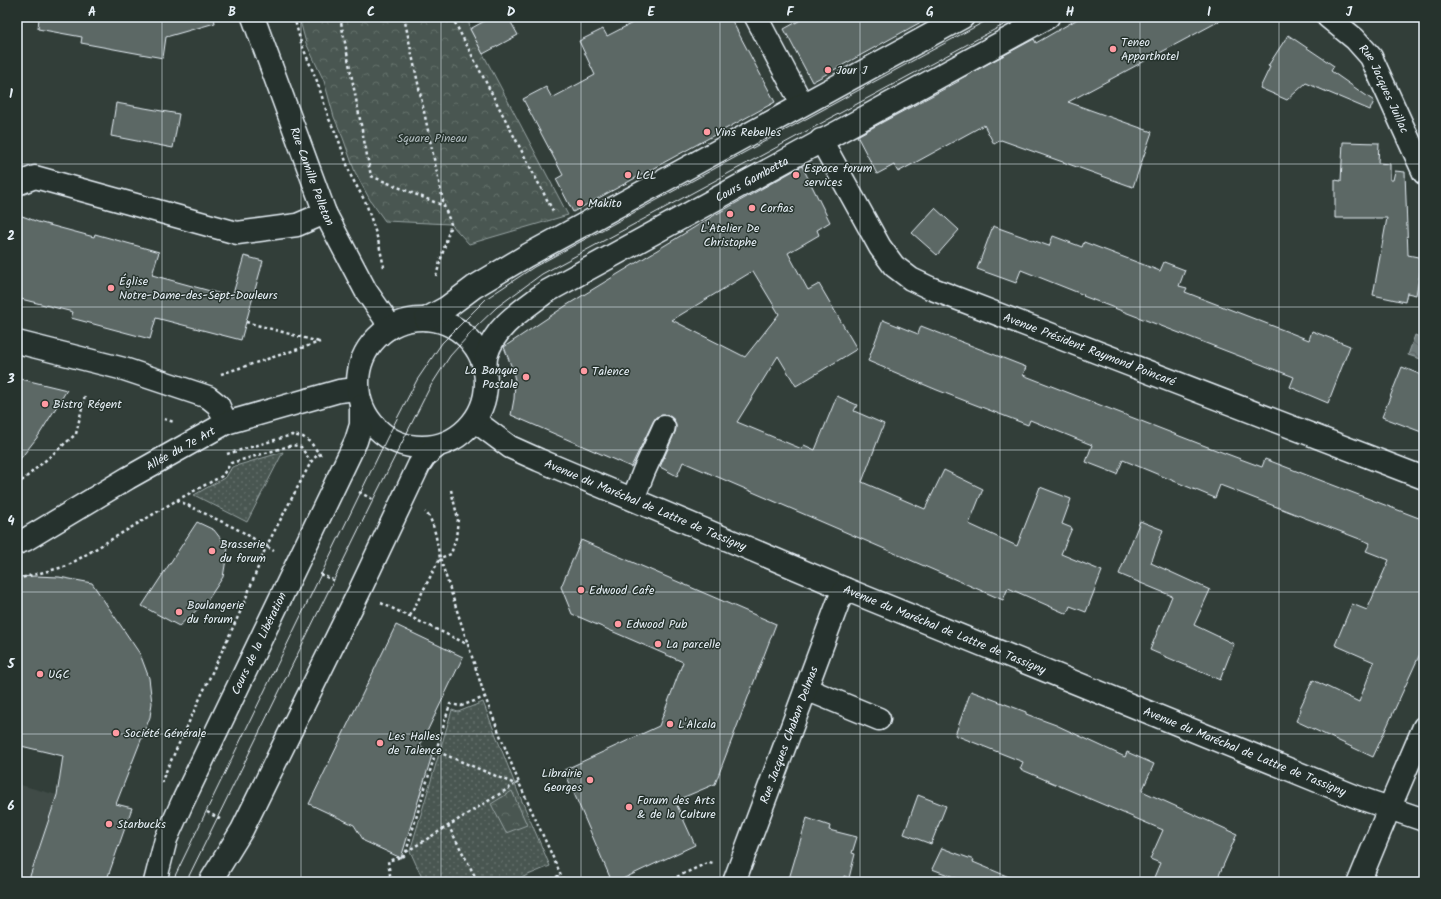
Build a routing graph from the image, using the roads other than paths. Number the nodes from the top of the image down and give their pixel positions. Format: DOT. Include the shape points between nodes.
graph roads {
  1 [pos="253,17"];
  2 [pos="756,17"];
  3 [pos="963,17"];
  4 [pos="1048,17"];
  5 [pos="1328,17"];
  6 [pos="802,104"];
  7 [pos="821,140"];
  8 [pos="1424,173"];
  9 [pos="17,184"];
  10 [pos="325,213"];
  11 [pos="426,319"];
  12 [pos="389,328"];
  13 [pos="17,342"];
  14 [pos="485,369"];
  15 [pos="359,397"];
  16 [pos="474,421"];
  17 [pos="226,423"];
  18 [pos="664,427"];
  19 [pos="436,446"];
  20 [pos="1424,478"];
  21 [pos="633,499"];
  22 [pos="17,543"];
  23 [pos="845,589"];
  24 [pos="806,689"];
  25 [pos="879,719"];
  26 [pos="1424,727"];
  27 [pos="1389,809"];
  28 [pos="1424,820"];
  29 [pos="736,876"];
  30 [pos="155,882"];
  31 [pos="210,882"];
  32 [pos="1359,882"];
  1 -- 10 [label="street, Rue Camille Pelletan"];
  2 -- 6 [label="street"];
  3 -- 6 [label="street"];
  4 -- 7 [label="street, Cours Gambetta"];
  5 -- 8 [label="street, Rue Jacques Juillac" via="1355,39 1371,57"];
  6 -- 11 [label="street" via="526,256"];
  7 -- 14 [label="street, Cours Gambetta" via="546,292 509,321 492,340 486,355"];
  7 -- 20 [label="street, Avenue Président Raymond Poincaré" via="880,247 894,266 911,279"];
  9 -- 10 [label="street" via="35,177 237,233 297,226"];
  10 -- 12 [label="street, Rue Camille Pelletan" via="366,291"];
  11 -- 12 [label="street" via="407,320"];
  11 -- 14 [label="street" via="442,322 467,337 475,346"];
  12 -- 15 [label="street" via="375,339 364,354 358,371"];
  13 -- 17 [label="street" via="124,369 196,392 218,405"];
  14 -- 16 [label="street" via="485,396"];
  15 -- 17 [label="street, Allée du 7e Art" via="339,391"];
  15 -- 19 [label="street" via="368,419 387,438 418,448"];
  15 -- 30 [label="street, Cours de la Libération" via="361,425 356,441 183,800 166,840"];
  16 -- 19 [label="street" via="455,438"];
  16 -- 21 [label="street, Avenue du Maréchal de Lattre de Tassigny" via="510,447"];
  17 -- 22 [label="street, Allée du 7e Art"];
  18 -- 21 [label="street"];
  19 -- 31 [label="street" via="419,465 242,830"];
  21 -- 23 [label="street, Avenue du Maréchal de Lattre de Tassigny"];
  23 -- 24 [label="street, Rue Jacques Chaban Delmas"];
  23 -- 27 [label="street, Avenue du Maréchal de Lattre de Tassigny"];
  24 -- 25 [label="street"];
  24 -- 29 [label="street, Rue Jacques Chaban Delmas"];
  26 -- 27 [label="street"];
  27 -- 28 [label="street, Avenue du Maréchal de Lattre de Tassigny"];
  27 -- 32 [label="street"];
}
